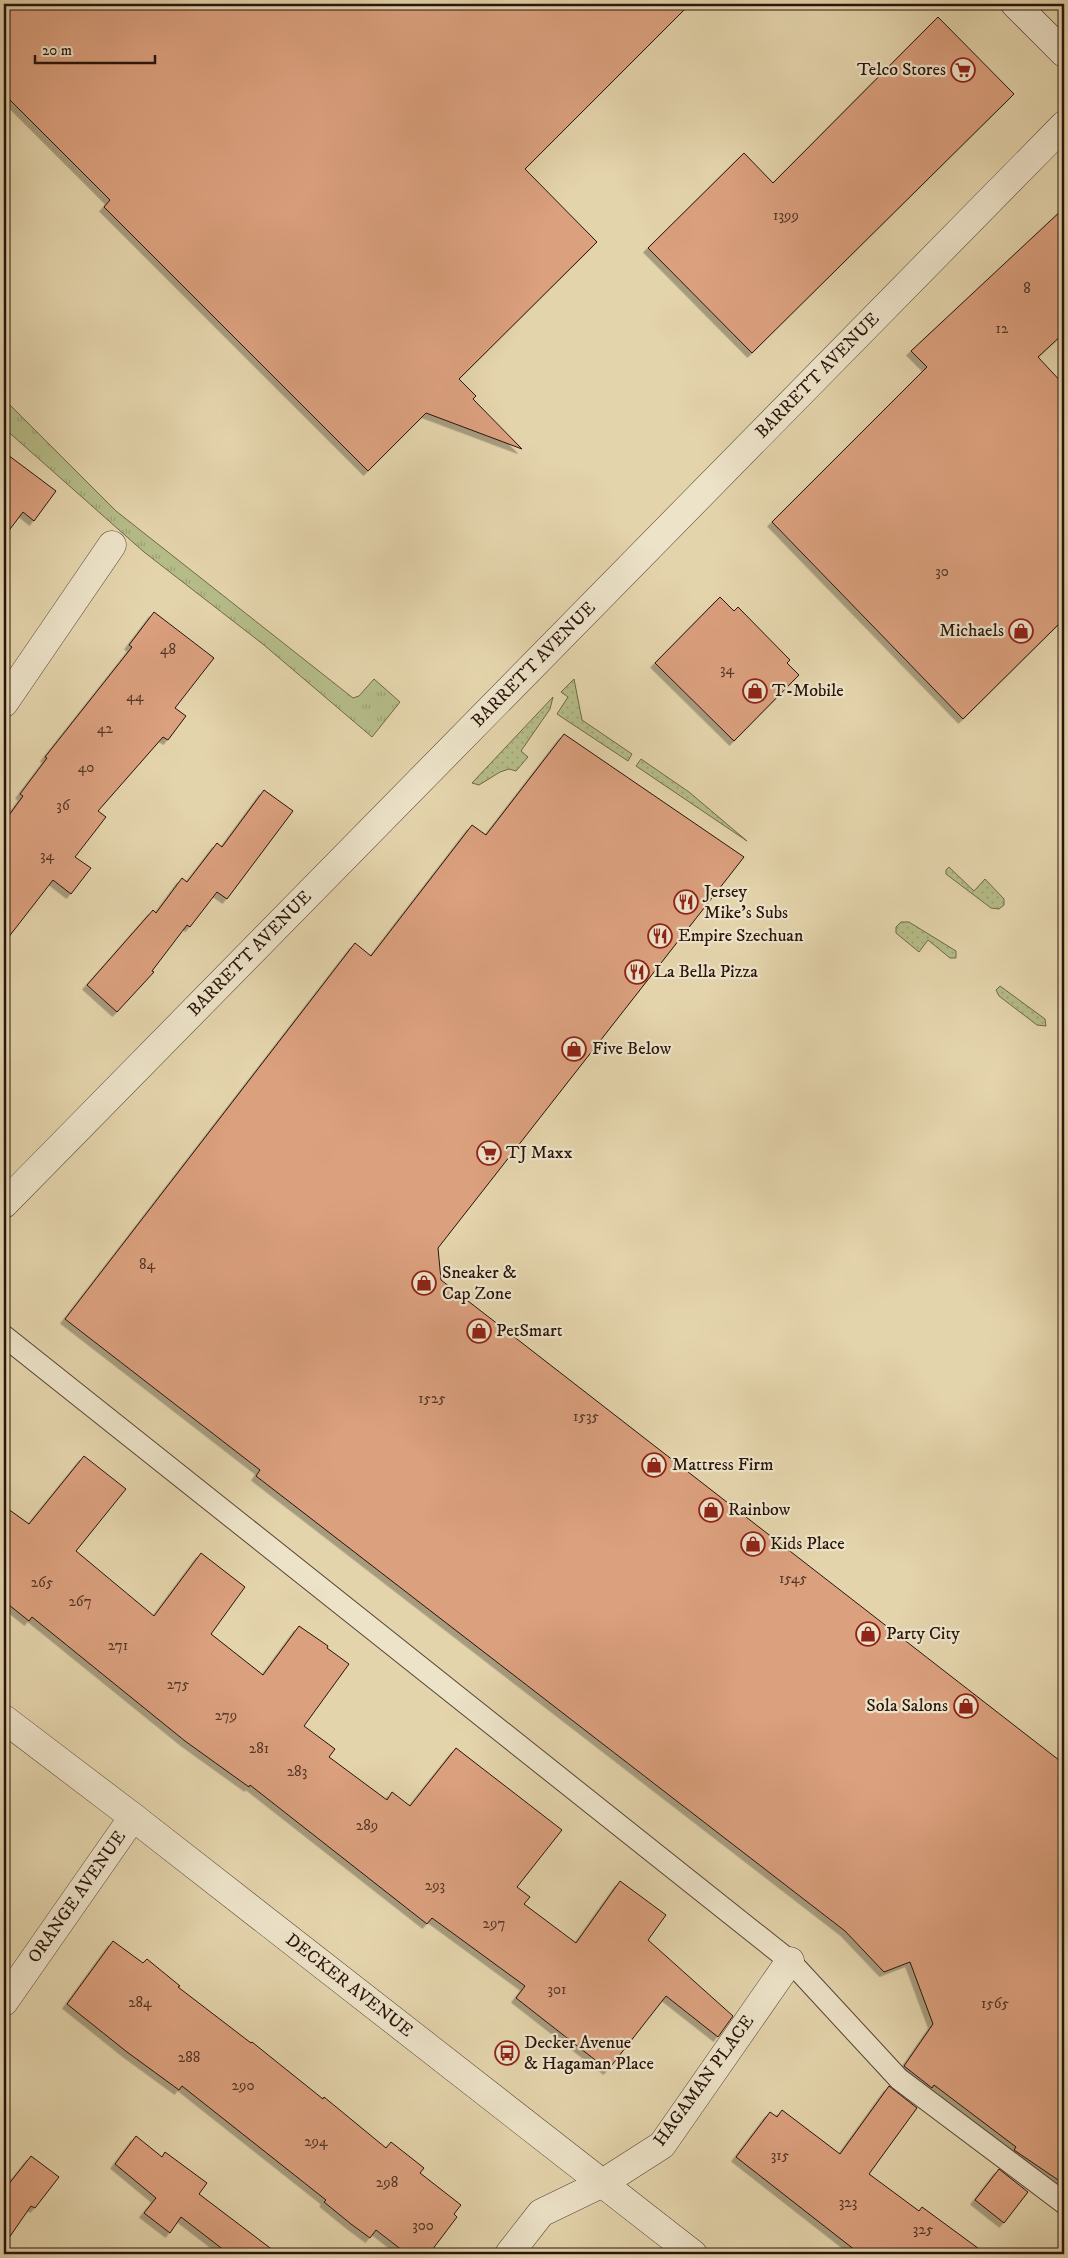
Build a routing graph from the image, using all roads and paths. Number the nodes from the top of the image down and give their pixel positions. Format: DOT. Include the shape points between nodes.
graph roads {
  1 [pos="1015,4"];
  2 [pos="1064,53"];
  3 [pos="1064,125"];
  4 [pos="112,545"];
  5 [pos="4,703"];
  6 [pos="4,1204"];
  7 [pos="4,1336"];
  8 [pos="4,1719"];
  9 [pos="133,1817"];
  10 [pos="790,1961"];
  11 [pos="4,2002"];
  12 [pos="601,2184"];
  13 [pos="1064,2203"];
  14 [pos="509,2254"];
  15 [pos="693,2254"];
  1 -- 2 [label="street"];
  3 -- 6 [label="street, BARRETT AVENUE"];
  4 -- 5 [label="street"];
  7 -- 10 [label="lane"];
  8 -- 9 [label="street, DECKER AVENUE"];
  9 -- 11 [label="street, ORANGE AVENUE"];
  9 -- 12 [label="street, DECKER AVENUE"];
  10 -- 12 [label="street, HAGAMAN PLACE" via="662,2145"];
  10 -- 13 [label="lane" via="899,2079"];
  12 -- 14 [label="street, HAGAMAN PLACE" via="541,2213"];
  12 -- 15 [label="street, DECKER AVENUE"];
}
